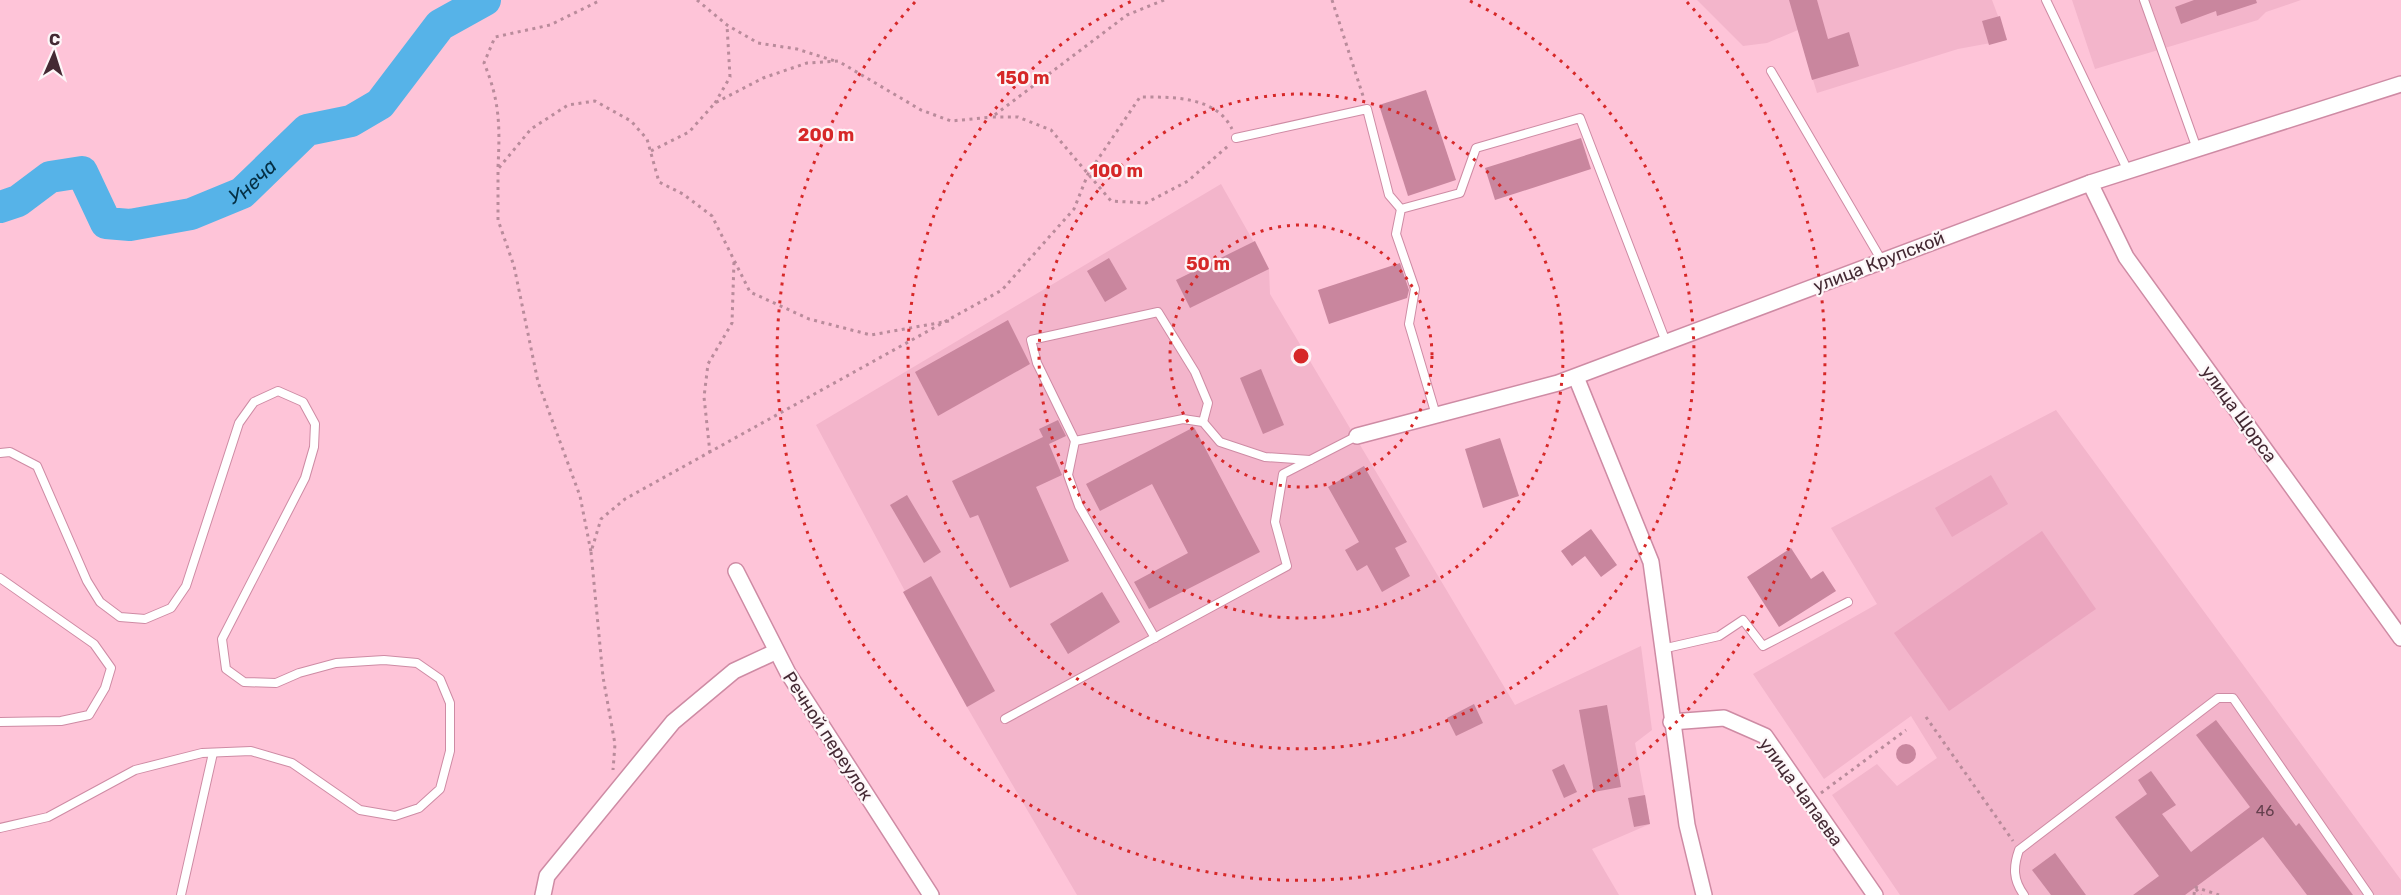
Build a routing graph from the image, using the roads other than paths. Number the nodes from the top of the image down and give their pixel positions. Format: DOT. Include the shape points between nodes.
graph roads {
  1 [pos="2046,0"];
  2 [pos="2144,0"];
  3 [pos="1771,71"];
  4 [pos="2401,84"];
  5 [pos="1236,138"];
  6 [pos="2197,149"];
  7 [pos="2128,171"];
  8 [pos="2090,183"];
  9 [pos="1401,209"];
  10 [pos="1882,261"];
  11 [pos="1666,342"];
  12 [pos="1576,376"];
  13 [pos="1436,415"];
  14 [pos="1203,422"];
  15 [pos="1357,436"];
  16 [pos="1075,441"];
  17 [pos="0,453"];
  18 [pos="1310,460"];
  19 [pos="736,571"];
  20 [pos="0,578"];
  21 [pos="1848,602"];
  22 [pos="1155,638"];
  23 [pos="2401,638"];
  24 [pos="1662,650"];
  25 [pos="775,652"];
  26 [pos="1005,719"];
  27 [pos="0,722"];
  28 [pos="1671,722"];
  29 [pos="213,753"];
  30 [pos="0,828"];
  31 [pos="181,895"];
  32 [pos="543,895"];
  33 [pos="931,895"];
  34 [pos="1704,895"];
  35 [pos="1875,895"];
  36 [pos="2024,895"];
  37 [pos="2369,895"];
  1 -- 7 [label="lane"];
  2 -- 6 [label="lane"];
  3 -- 10 [label="lane"];
  4 -- 6 [label="street, улица Крупской"];
  5 -- 9 [label="lane" via="1367,109 1389,195"];
  6 -- 7 [label="street, улица Крупской"];
  7 -- 8 [label="street, улица Крупской"];
  8 -- 10 [label="street, улица Крупской"];
  8 -- 23 [label="street, улица Щорса" via="2126,257"];
  9 -- 11 [label="lane" via="1460,193 1476,148 1580,118"];
  9 -- 13 [label="lane" via="1396,234 1415,289 1409,324"];
  10 -- 11 [label="street, улица Крупской"];
  11 -- 12 [label="street, улица Крупской"];
  12 -- 13 [label="street, улица Крупской"];
  12 -- 24 [label="street" via="1651,562"];
  13 -- 15 [label="street, улица Крупской"];
  14 -- 16 [label="lane" via="1183,419"];
  14 -- 16 [label="lane" via="1208,403 1158,312 1031,340 1036,363"];
  14 -- 18 [label="lane" via="1220,442 1265,457"];
  15 -- 18 [label="lane"];
  16 -- 22 [label="lane" via="1068,475 1079,506"];
  17 -- 29 [label="lane" via="10,452 37,466 100,602 120,618 145,619 171,609 186,586 239,423 254,402 278,391 303,402 315,423 314,447 305,478 222,639 226,669 244,682 276,683 336,663 417,663 440,679 450,703 450,751 440,789 419,808 395,816 360,810 292,763 251,751"];
  18 -- 22 [label="lane" via="1283,474 1275,522 1287,566"];
  19 -- 25 [label="street, Речной переулок"];
  20 -- 27 [label="lane" via="94,644 111,668 105,688 89,715 61,721"];
  21 -- 24 [label="lane" via="1763,646 1743,620 1719,636"];
  22 -- 26 [label="lane"];
  24 -- 28 [label="street"];
  25 -- 32 [label="street" via="734,671 673,722 547,876"];
  25 -- 33 [label="street, Речной переулок"];
  28 -- 34 [label="street" via="1687,825"];
  28 -- 35 [label="street, улица Чапаева" via="1724,718 1765,736"];
  29 -- 30 [label="lane" via="135,770 48,817"];
  29 -- 31 [label="lane"];
  36 -- 37 [label="lane" via="2016,884 2019,850 2218,698 2232,698"];
}
